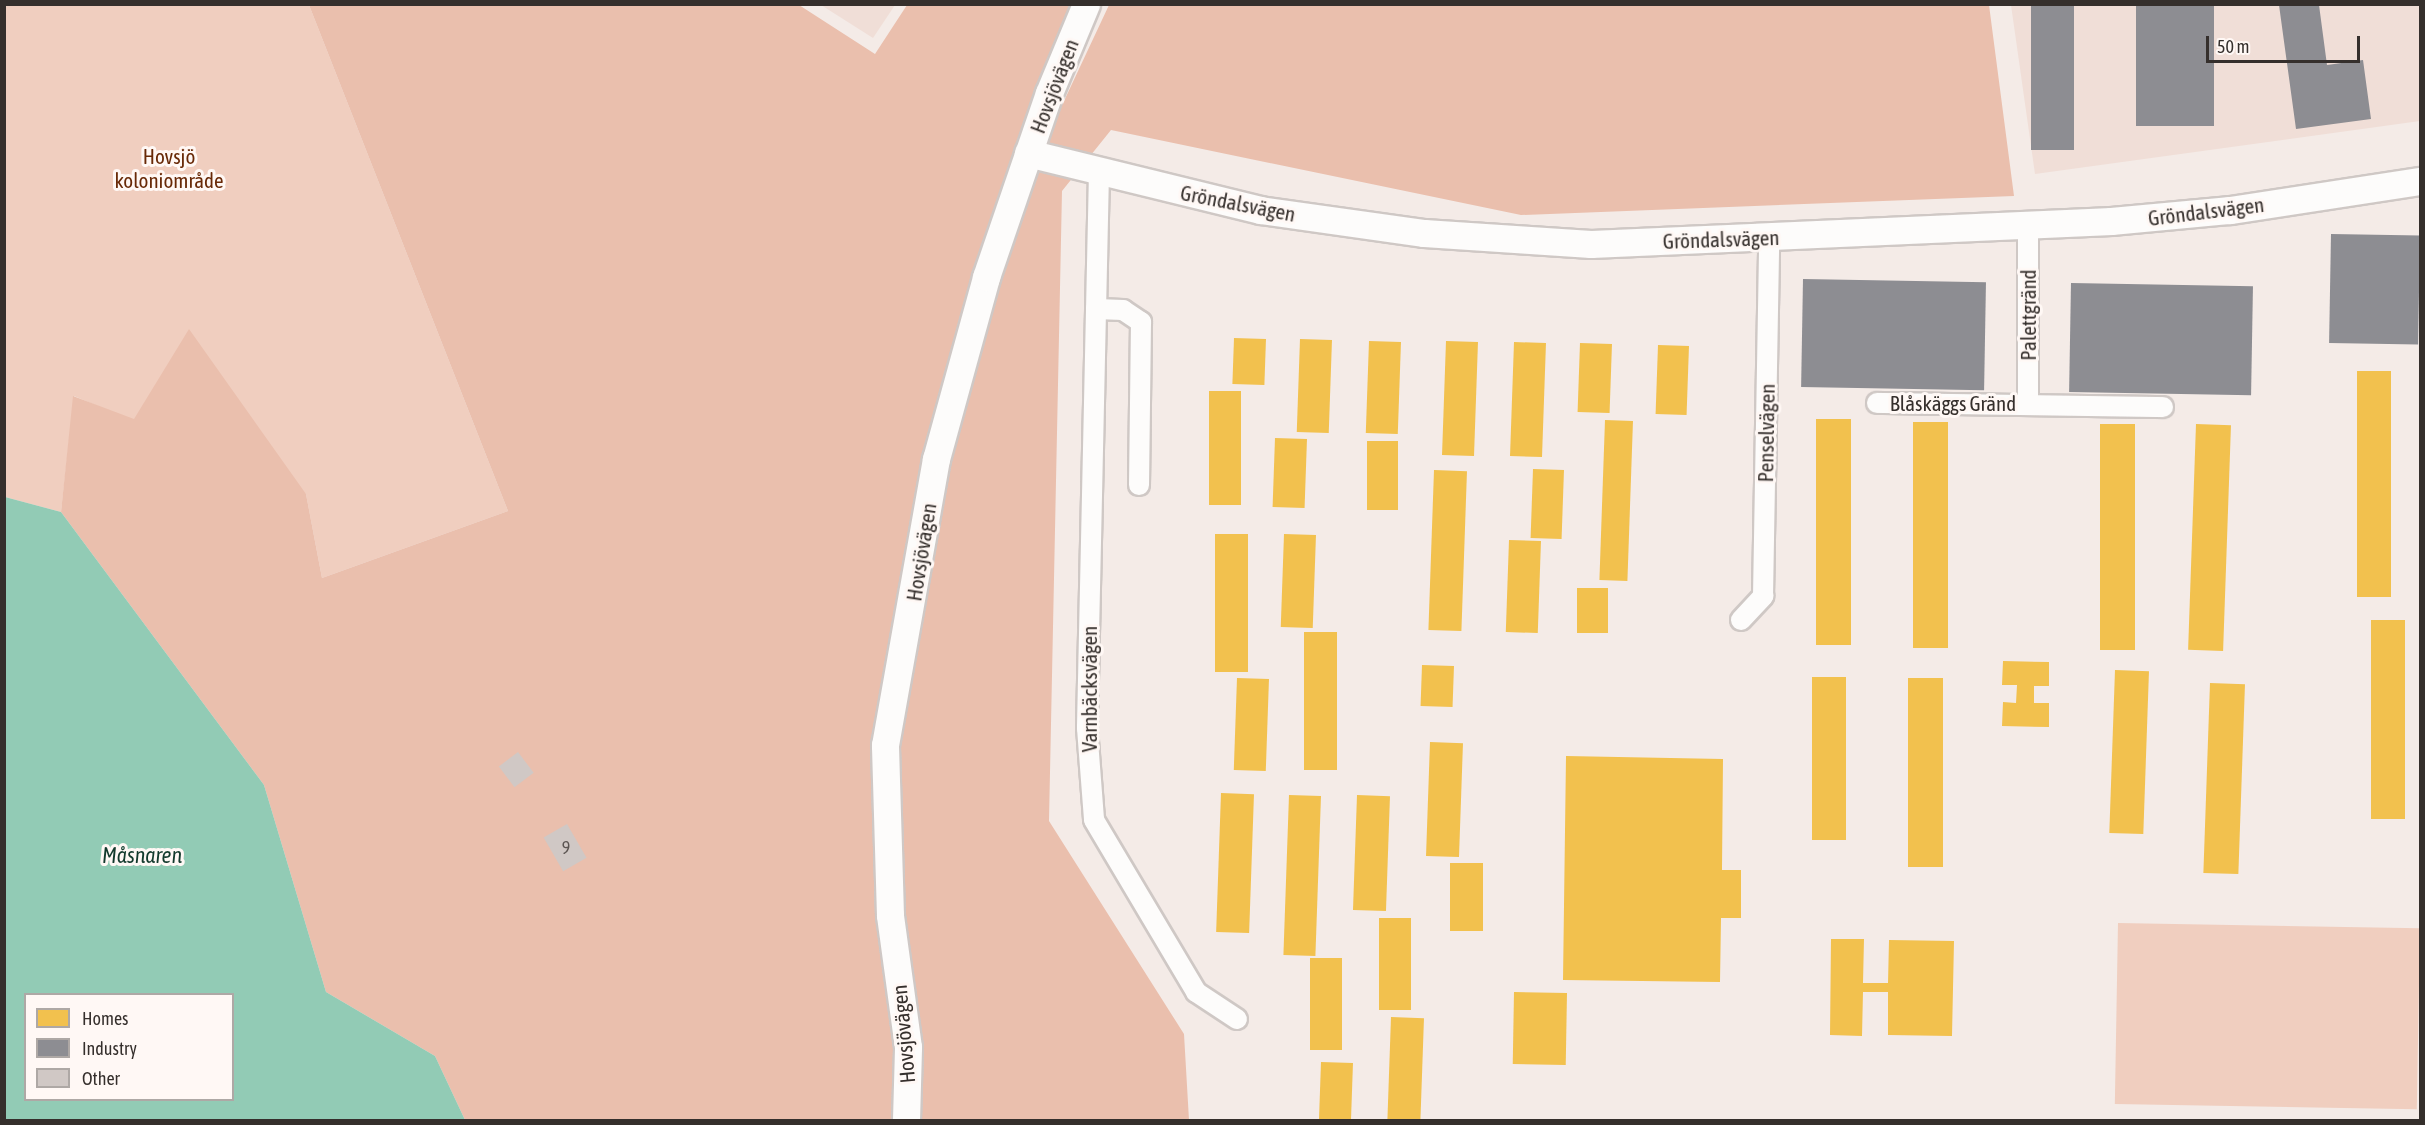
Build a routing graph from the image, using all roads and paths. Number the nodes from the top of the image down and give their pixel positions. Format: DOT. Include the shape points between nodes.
graph roads {
  1 [pos="1086,4"];
  2 [pos="1028,153"];
  3 [pos="1098,172"];
  4 [pos="2421,181"];
  5 [pos="2028,226"];
  6 [pos="1769,238"];
  7 [pos="1096,309"];
  8 [pos="1877,403"];
  9 [pos="2028,404"];
  10 [pos="2163,407"];
  11 [pos="1139,485"];
  12 [pos="1741,620"];
  13 [pos="1237,1019"];
  14 [pos="906,1120"];
  1 -- 2 [label="street, Hovsjövägen"];
  2 -- 3 [label="street, Gröndalsvägen"];
  2 -- 14 [label="street, Hovsjövägen" via="986,277 936,459 885,745 890,915 908,1047"];
  3 -- 6 [label="street, Gröndalsvägen" via="1260,210 1436,234 1591,244"];
  3 -- 7 [label="street, Varnbäcksvägen"];
  4 -- 5 [label="street, Gröndalsvägen" via="2230,210"];
  5 -- 6 [label="street, Gröndalsvägen"];
  5 -- 9 [label="street, Palettgränd"];
  6 -- 12 [label="street, Penselvägen" via="1763,596"];
  7 -- 11 [label="street" via="1123,310 1141,322"];
  7 -- 13 [label="street, Varnbäcksvägen" via="1087,728 1094,820 1196,992"];
  8 -- 9 [label="street, Blåskäggs Gränd"];
  9 -- 10 [label="street, Blåskäggs Gränd"];
}
